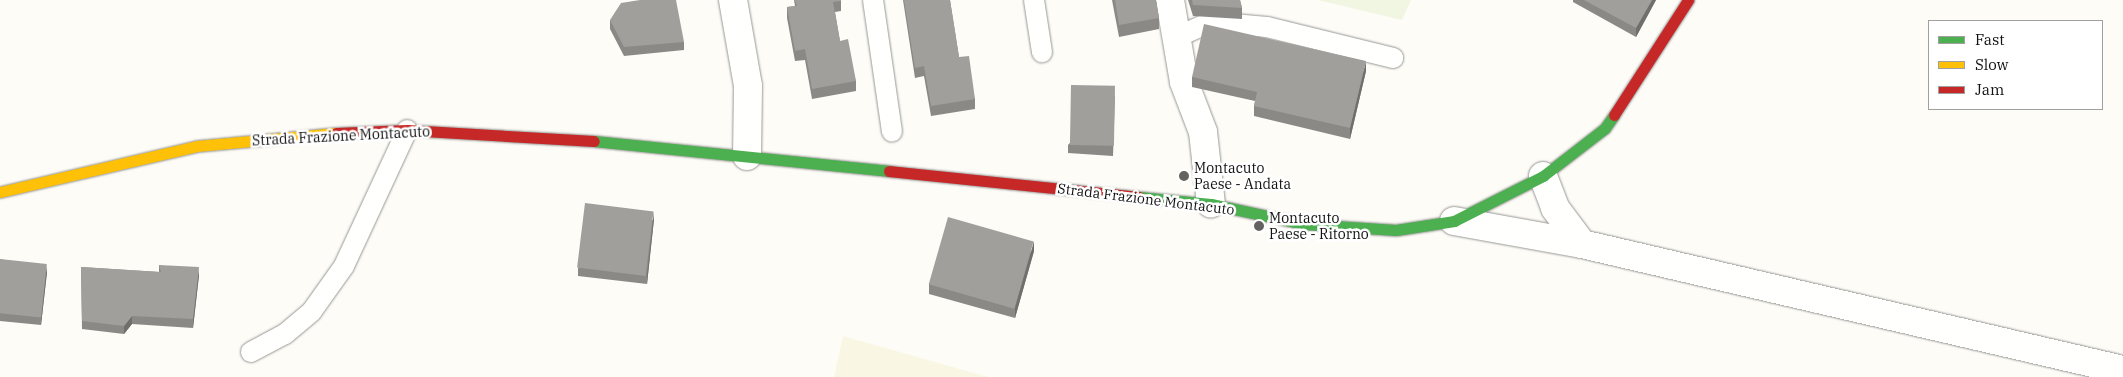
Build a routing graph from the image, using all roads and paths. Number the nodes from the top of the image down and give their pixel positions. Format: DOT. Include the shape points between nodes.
graph roads {
  1 [pos="733,0"];
  2 [pos="873,0"];
  3 [pos="1034,0"];
  4 [pos="1170,0"];
  5 [pos="1688,0"];
  6 [pos="1179,36"];
  7 [pos="1042,52"];
  8 [pos="1393,58"];
  9 [pos="407,130"];
  10 [pos="892,132"];
  11 [pos="747,156"];
  12 [pos="1543,176"];
  13 [pos="0,192"];
  14 [pos="1211,204"];
  15 [pos="1454,221"];
  16 [pos="1582,244"];
  17 [pos="251,352"];
  18 [pos="2123,370"];
  1 -- 11 [label="street" via="748,86"];
  2 -- 10 [label="lane"];
  3 -- 7 [label="lane"];
  4 -- 6 [label="street"];
  5 -- 12 [label="street, Strada Frazione Montacuto" via="1605,128"];
  6 -- 8 [label="lane" via="1211,22 1267,27"];
  6 -- 14 [label="street" via="1184,82 1203,132"];
  9 -- 11 [label="street, Strada Frazione Montacuto" via="529,134"];
  9 -- 13 [label="street, Strada Frazione Montacuto" via="291,135 197,146"];
  9 -- 17 [label="lane" via="344,266 312,311 285,334"];
  11 -- 14 [label="street, Strada Frazione Montacuto"];
  12 -- 15 [label="street, Strada Frazione Montacuto"];
  12 -- 16 [label="street" via="1555,208"];
  14 -- 15 [label="street, Strada Frazione Montacuto" via="1304,224 1396,230"];
  15 -- 16 [label="street"];
  16 -- 18 [label="street"];
}
